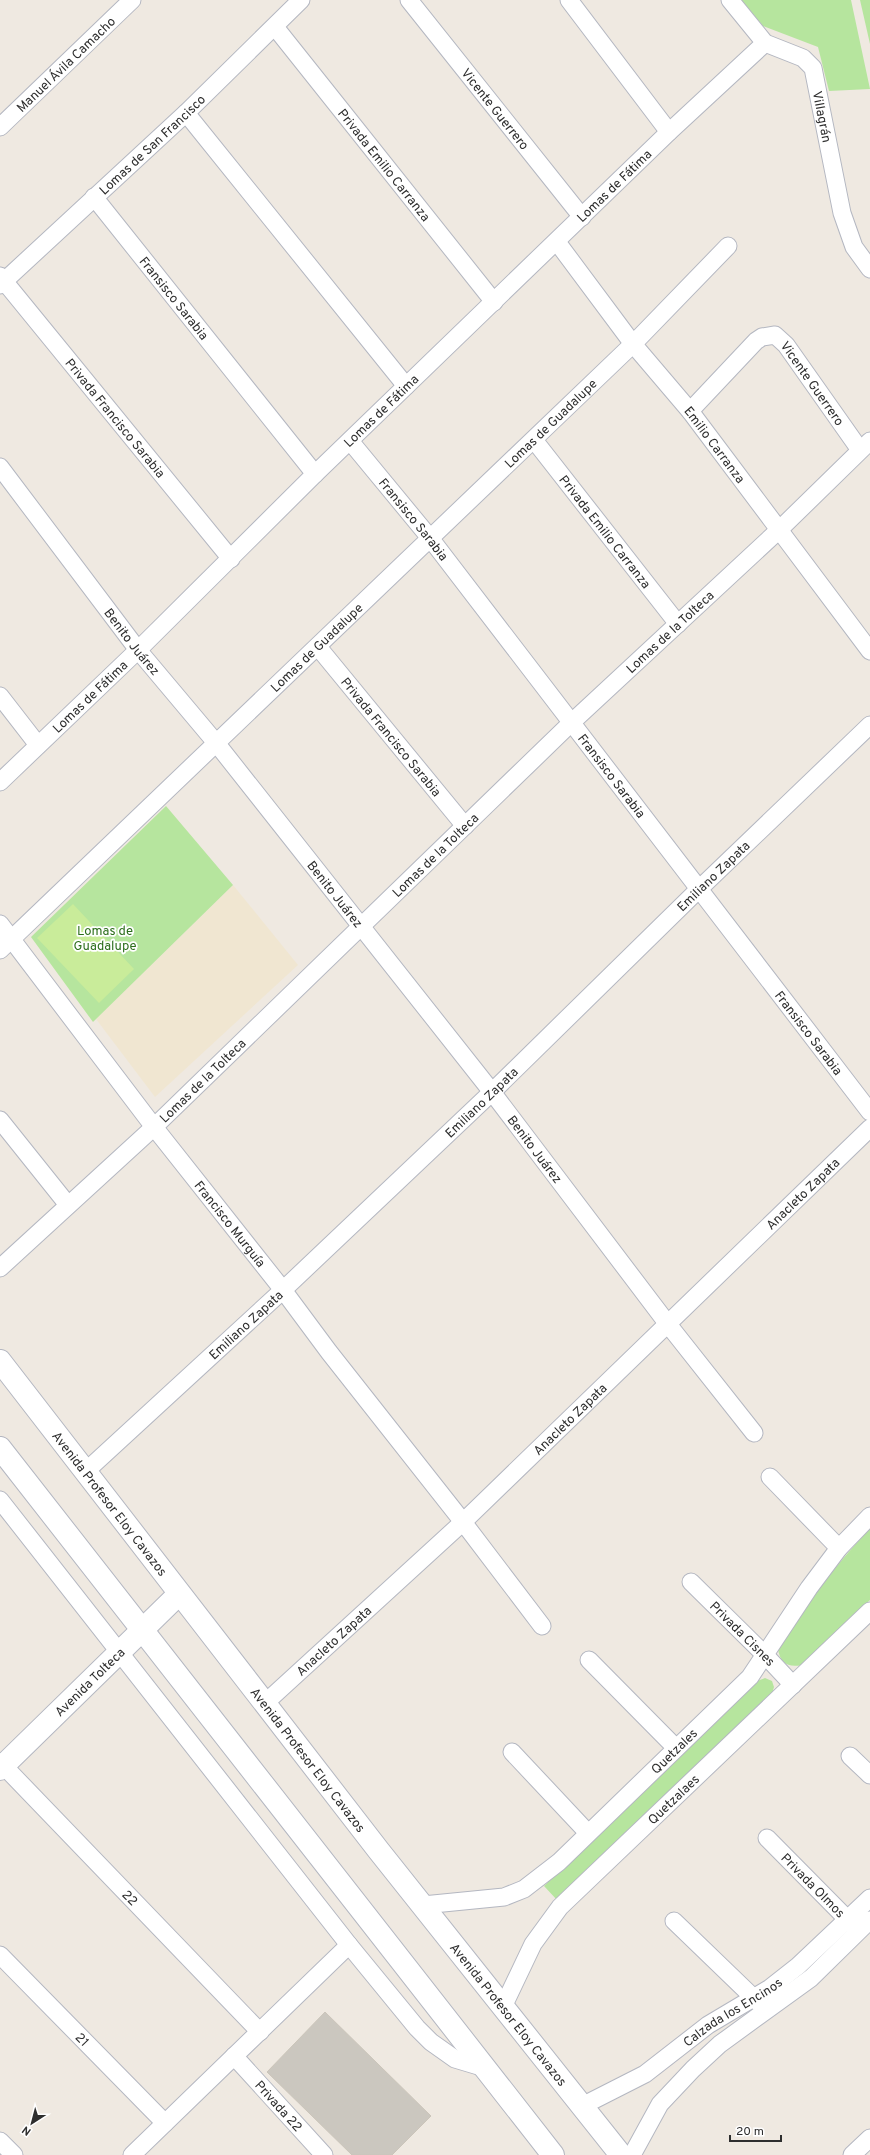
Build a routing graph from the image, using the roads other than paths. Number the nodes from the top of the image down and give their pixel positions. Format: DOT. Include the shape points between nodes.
graph roads {
  1 [pos="132,0"];
  2 [pos="301,0"];
  3 [pos="409,0"];
  4 [pos="569,0"];
  5 [pos="730,0"];
  6 [pos="275,27"];
  7 [pos="765,43"];
  8 [pos="186,113"];
  9 [pos="0,128"];
  10 [pos="669,132"];
  11 [pos="94,197"];
  12 [pos="582,217"];
  13 [pos="557,242"];
  14 [pos="728,246"];
  15 [pos="870,269"];
  16 [pos="1,281"];
  17 [pos="494,302"];
  18 [pos="633,344"];
  19 [pos="406,386"];
  20 [pos="690,411"];
  21 [pos="534,440"];
  22 [pos="350,441"];
  23 [pos="865,446"];
  24 [pos="0,468"];
  25 [pos="316,474"];
  26 [pos="780,529"];
  27 [pos="430,538"];
  28 [pos="231,559"];
  29 [pos="678,624"];
  30 [pos="318,647"];
  31 [pos="138,650"];
  32 [pos="870,651"];
  33 [pos="0,696"];
  34 [pos="571,724"];
  35 [pos="870,726"];
  36 [pos="217,744"];
  37 [pos="38,745"];
  38 [pos="0,782"];
  39 [pos="466,826"];
  40 [pos="698,890"];
  41 [pos="0,924"];
  42 [pos="362,925"];
  43 [pos="6,944"];
  44 [pos="492,1092"];
  45 [pos="870,1112"];
  46 [pos="0,1120"];
  47 [pos="154,1127"];
  48 [pos="870,1128"];
  49 [pos="68,1205"];
  50 [pos="0,1268"];
  51 [pos="283,1290"];
  52 [pos="667,1323"];
  53 [pos="0,1361"];
  54 [pos="754,1434"];
  55 [pos="0,1448"];
  56 [pos="85,1472"];
  57 [pos="770,1477"];
  58 [pos="0,1500"];
  59 [pos="870,1516"];
  60 [pos="463,1522"];
  61 [pos="839,1548"];
  62 [pos="691,1582"];
  63 [pos="179,1594"];
  64 [pos="870,1610"];
  65 [pos="542,1626"];
  66 [pos="143,1632"];
  67 [pos="120,1652"];
  68 [pos="764,1654"];
  69 [pos="589,1660"];
  70 [pos="793,1685"];
  71 [pos="264,1704"];
  72 [pos="676,1748"];
  73 [pos="512,1752"];
  74 [pos="850,1756"];
  75 [pos="1,1766"];
  76 [pos="870,1775"];
  77 [pos="588,1834"];
  78 [pos="767,1838"];
  79 [pos="870,1898"];
  80 [pos="423,1905"];
  81 [pos="674,1921"];
  82 [pos="859,1924"];
  83 [pos="349,1944"];
  84 [pos="0,1955"];
  85 [pos="755,1998"];
  86 [pos="503,2007"];
  87 [pos="767,2011"];
  88 [pos="260,2032"];
  89 [pos="234,2056"];
  90 [pos="485,2068"];
  91 [pos="582,2106"];
  92 [pos="165,2123"];
  93 [pos="870,2138"];
  94 [pos="0,2141"];
  95 [pos="138,2153"];
  96 [pos="14,2155"];
  97 [pos="324,2155"];
  98 [pos="553,2155"];
  99 [pos="622,2155"];
  100 [pos="632,2155"];
  101 [pos="852,2155"];
  1 -- 9 [label="street, Manuel Ávila Camacho"];
  2 -- 6 [label="street, Lomas de San Francisco"];
  3 -- 12 [label="street, Vicente Guerrero"];
  4 -- 10 [label="street"];
  5 -- 7 [label="street, Villagrán"];
  6 -- 8 [label="street, Lomas de San Francisco"];
  6 -- 17 [label="street, Privada Emilio Carranza"];
  7 -- 10 [label="street, Lomas de Fátima"];
  7 -- 15 [label="street, Villagrán" via="803,58 813,68 842,213 854,247"];
  8 -- 11 [label="street, Lomas de San Francisco"];
  8 -- 19 [label="street"];
  10 -- 12 [label="street, Lomas de Fátima"];
  11 -- 16 [label="street, Lomas de San Francisco"];
  11 -- 25 [label="street, Fransisco Sarabia"];
  12 -- 13 [label="street, Lomas de Fátima"];
  13 -- 17 [label="street, Lomas de Fátima"];
  13 -- 18 [label="street, Emilio Carranza"];
  14 -- 18 [label="street, Lomas de Guadalupe"];
  16 -- 28 [label="street, Privada Francisco Sarabia"];
  17 -- 19 [label="street, Lomas de Fátima"];
  18 -- 20 [label="street, Emilio Carranza"];
  18 -- 21 [label="street, Lomas de Guadalupe"];
  19 -- 22 [label="street, Lomas de Fátima"];
  20 -- 23 [label="street, Vicente Guerrero" via="756,341 762,337 775,335 786,345"];
  20 -- 26 [label="street, Emilio Carranza"];
  21 -- 27 [label="street, Lomas de Guadalupe"];
  21 -- 29 [label="street, Privada Emilio Carranza"];
  22 -- 25 [label="street, Lomas de Fátima"];
  22 -- 27 [label="street, Fransisco Sarabia"];
  23 -- 26 [label="street, Lomas de la Tolteca"];
  24 -- 31 [label="street, Benito Juárez"];
  25 -- 28 [label="street, Lomas de Fátima"];
  26 -- 29 [label="street, Lomas de la Tolteca"];
  26 -- 32 [label="street, Emilio Carranza"];
  27 -- 30 [label="street, Lomas de Guadalupe"];
  27 -- 34 [label="street, Fransisco Sarabia"];
  28 -- 31 [label="street, Lomas de Fátima"];
  29 -- 34 [label="street, Lomas de la Tolteca"];
  30 -- 36 [label="street, Lomas de Guadalupe"];
  30 -- 39 [label="street, Privada Francisco Sarabia"];
  31 -- 36 [label="street, Benito Juárez"];
  31 -- 37 [label="street, Lomas de Fátima"];
  33 -- 37 [label="street"];
  34 -- 39 [label="street, Lomas de la Tolteca"];
  34 -- 40 [label="street, Fransisco Sarabia"];
  35 -- 40 [label="street, Emiliano Zapata"];
  36 -- 42 [label="street, Benito Juárez"];
  36 -- 43 [label="street, Lomas de Guadalupe"];
  37 -- 38 [label="street, Lomas de Fátima"];
  39 -- 42 [label="street, Lomas de la Tolteca"];
  40 -- 44 [label="street, Emiliano Zapata"];
  40 -- 45 [label="street, Fransisco Sarabia"];
  41 -- 43 [label="street, Francisco Murguía"];
  42 -- 44 [label="street, Benito Juárez"];
  42 -- 47 [label="street, Lomas de la Tolteca"];
  43 -- 47 [label="street, Francisco Murguía"];
  44 -- 51 [label="street, Emiliano Zapata"];
  44 -- 52 [label="street, Benito Juárez"];
  46 -- 49 [label="street"];
  47 -- 49 [label="street, Lomas de la Tolteca"];
  47 -- 51 [label="street, Francisco Murguía"];
  48 -- 52 [label="street, Anacleto Zapata"];
  49 -- 50 [label="street, Lomas de la Tolteca"];
  51 -- 56 [label="street, Emiliano Zapata"];
  51 -- 60 [label="street, Francisco Murguía"];
  52 -- 54 [label="street, Benito Juárez"];
  52 -- 60 [label="street, Anacleto Zapata"];
  53 -- 56 [label="main road, Avenida Profesor Eloy Cavazos"];
  55 -- 66 [label="main road"];
  56 -- 63 [label="main road, Avenida Profesor Eloy Cavazos"];
  57 -- 61 [label="street"];
  58 -- 67 [label="street"];
  59 -- 61 [label="street, Quetzales"];
  60 -- 65 [label="street, Francisco Murguía"];
  60 -- 71 [label="street, Anacleto Zapata"];
  61 -- 68 [label="street, Quetzales"];
  62 -- 68 [label="street, Privada Cisnes"];
  63 -- 66 [label="main road, Avenida Tolteca"];
  63 -- 71 [label="main road, Avenida Profesor Eloy Cavazos"];
  64 -- 70 [label="street, Quetzalaes"];
  66 -- 67 [label="main road, Avenida Tolteca"];
  66 -- 90 [label="main road"];
  67 -- 75 [label="main road, Avenida Tolteca"];
  67 -- 83 [label="street"];
  68 -- 70 [label="street, Privada Cisnes"];
  68 -- 72 [label="street, Quetzales" via="750,1677"];
  69 -- 72 [label="street"];
  70 -- 86 [label="street, Quetzalaes" via="557,1911 533,1944"];
  71 -- 80 [label="main road, Avenida Profesor Eloy Cavazos"];
  72 -- 77 [label="street, Quetzales"];
  73 -- 77 [label="street"];
  74 -- 76 [label="street"];
  75 -- 88 [label="street, 22"];
  77 -- 80 [label="street, Quetzales" via="559,1862 524,1889 504,1897"];
  78 -- 82 [label="street, Privada Olmos"];
  79 -- 82 [label="street, Calzada los Encinos"];
  80 -- 86 [label="main road, Avenida Profesor Eloy Cavazos"];
  81 -- 85 [label="street"];
  82 -- 85 [label="street, Calzada los Encinos"];
  82 -- 87 [label="street, Calzada los Encinos" via="811,1978"];
  83 -- 88 [label="street"];
  83 -- 90 [label="street" via="432,2042 455,2059"];
  84 -- 92 [label="street, 21"];
  85 -- 87 [label="street"];
  85 -- 91 [label="street, Calzada los Encinos" via="708,2025 645,2074"];
  86 -- 91 [label="main road, Avenida Profesor Eloy Cavazos"];
  87 -- 100 [label="street, Calzada los Encinos" via="720,2044 668,2094 652,2117"];
  88 -- 89 [label="street"];
  89 -- 92 [label="street"];
  89 -- 97 [label="street, Privada 22"];
  90 -- 98 [label="main road"];
  91 -- 99 [label="main road, Avenida Profesor Eloy Cavazos"];
  92 -- 95 [label="street"];
  93 -- 101 [label="street"];
  94 -- 96 [label="street"];
}
